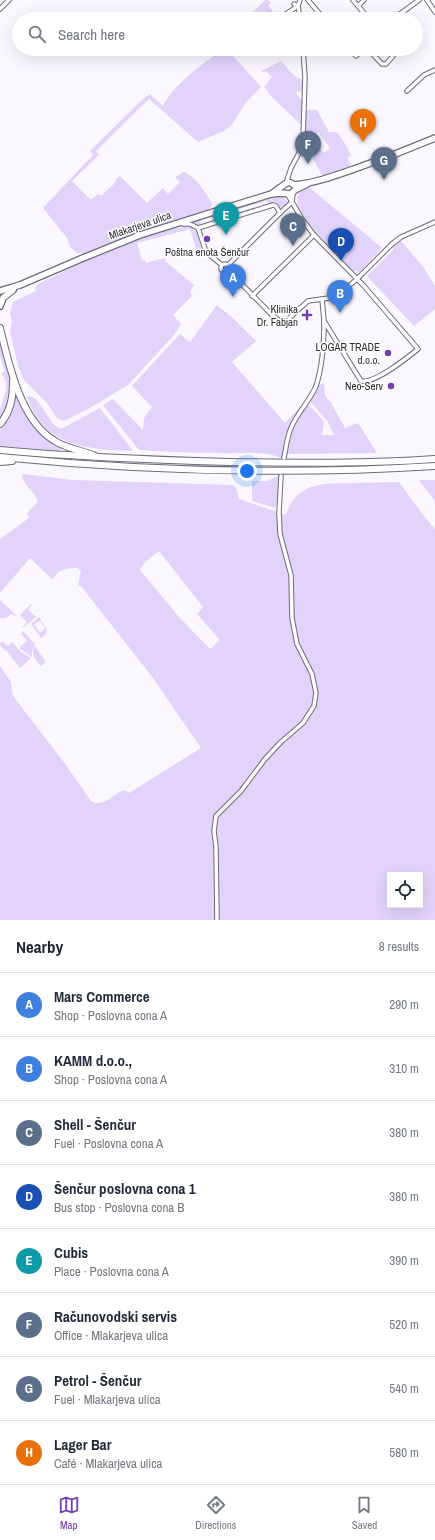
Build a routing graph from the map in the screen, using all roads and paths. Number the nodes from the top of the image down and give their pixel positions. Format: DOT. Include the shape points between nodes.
graph roads {
  1 [pos="10,0"];
  2 [pos="300,0"];
  3 [pos="308,0"];
  4 [pos="353,0"];
  5 [pos="364,0"];
  6 [pos="420,0"];
  7 [pos="433,0"];
  8 [pos="428,2"];
  9 [pos="296,5"];
  10 [pos="358,6"];
  11 [pos="0,9"];
  12 [pos="287,12"];
  13 [pos="298,12"];
  14 [pos="318,12"];
  15 [pos="363,12"];
  16 [pos="403,12"];
  17 [pos="435,12"];
  18 [pos="304,56"];
  19 [pos="375,56"];
  20 [pos="393,56"];
  21 [pos="435,70"];
  22 [pos="407,91"];
  23 [pos="435,138"];
  24 [pos="289,188"];
  25 [pos="292,202"];
  26 [pos="280,212"];
  27 [pos="435,222"];
  28 [pos="164,226"];
  29 [pos="198,228"];
  30 [pos="314,235"];
  31 [pos="222,265"];
  32 [pos="228,265"];
  33 [pos="228,270"];
  34 [pos="357,280"];
  35 [pos="20,285"];
  36 [pos="0,292"];
  37 [pos="252,296"];
  38 [pos="322,300"];
  39 [pos="0,302"];
  40 [pos="324,321"];
  41 [pos="0,328"];
  42 [pos="1,333"];
  43 [pos="14,377"];
  44 [pos="0,424"];
  45 [pos="0,450"];
  46 [pos="0,458"];
  47 [pos="98,458"];
  48 [pos="284,458"];
  49 [pos="19,459"];
  50 [pos="435,459"];
  51 [pos="0,462"];
  52 [pos="435,466"];
  53 [pos="281,476"];
  54 [pos="217,920"];
  1 -- 11 [label="street"];
  2 -- 9 [label="street"];
  3 -- 14 [label="street"];
  4 -- 10 [label="street"];
  5 -- 10 [label="street"];
  6 -- 16 [label="street"];
  7 -- 8 [label="street"];
  8 -- 17 [label="street"];
  9 -- 12 [label="street"];
  9 -- 13 [label="street"];
  10 -- 15 [label="street"];
  18 -- 24 [label="street" via="303,139 299,153 290,168"];
  19 -- 20 [label="street" via="382,64 386,64"];
  21 -- 22 [label="street" via="424,75"];
  23 -- 24 [label="main road" via="383,159"];
  24 -- 25 [label="street"];
  24 -- 28 [label="main road, Mlakarjeva ulica"];
  25 -- 26 [label="street"];
  25 -- 30 [label="street"];
  26 -- 29 [label="street" via="273,204"];
  26 -- 32 [label="street"];
  27 -- 34 [label="street" via="401,237"];
  28 -- 29 [label="street" via="187,223"];
  28 -- 35 [label="main road, Mlakarjeva ulica"];
  29 -- 31 [label="street" via="206,252"];
  30 -- 34 [label="street"];
  30 -- 37 [label="street"];
  31 -- 32 [label="street"];
  31 -- 33 [label="street" via="222,270"];
  32 -- 33 [label="street"];
  33 -- 37 [label="street"];
  34 -- 38 [label="street" via="336,298"];
  34 -- 40 [label="street" via="418,349 375,378 361,381"];
  35 -- 36 [label="main road"];
  35 -- 39 [label="main road"];
  37 -- 38 [label="street" via="280,320 290,318 308,301"];
  38 -- 40 [label="street"];
  40 -- 48 [label="street" via="318,378 308,402 291,427"];
  41 -- 42 [label="highway"];
  42 -- 43 [label="highway"];
  43 -- 44 [label="highway" via="12,402"];
  43 -- 47 [label="highway" via="30,417 42,431 60,444"];
  45 -- 47 [label="highway"];
  46 -- 49 [label="highway"];
  47 -- 50 [label="highway" via="269,463"];
  49 -- 51 [label="highway"];
  49 -- 52 [label="highway" via="230,470"];
  53 -- 54 [label="street" via="280,534 291,575 292,618 297,644 312,674 316,694 314,706 303,723 280,742 241,791 216,816 214,831"];
}
